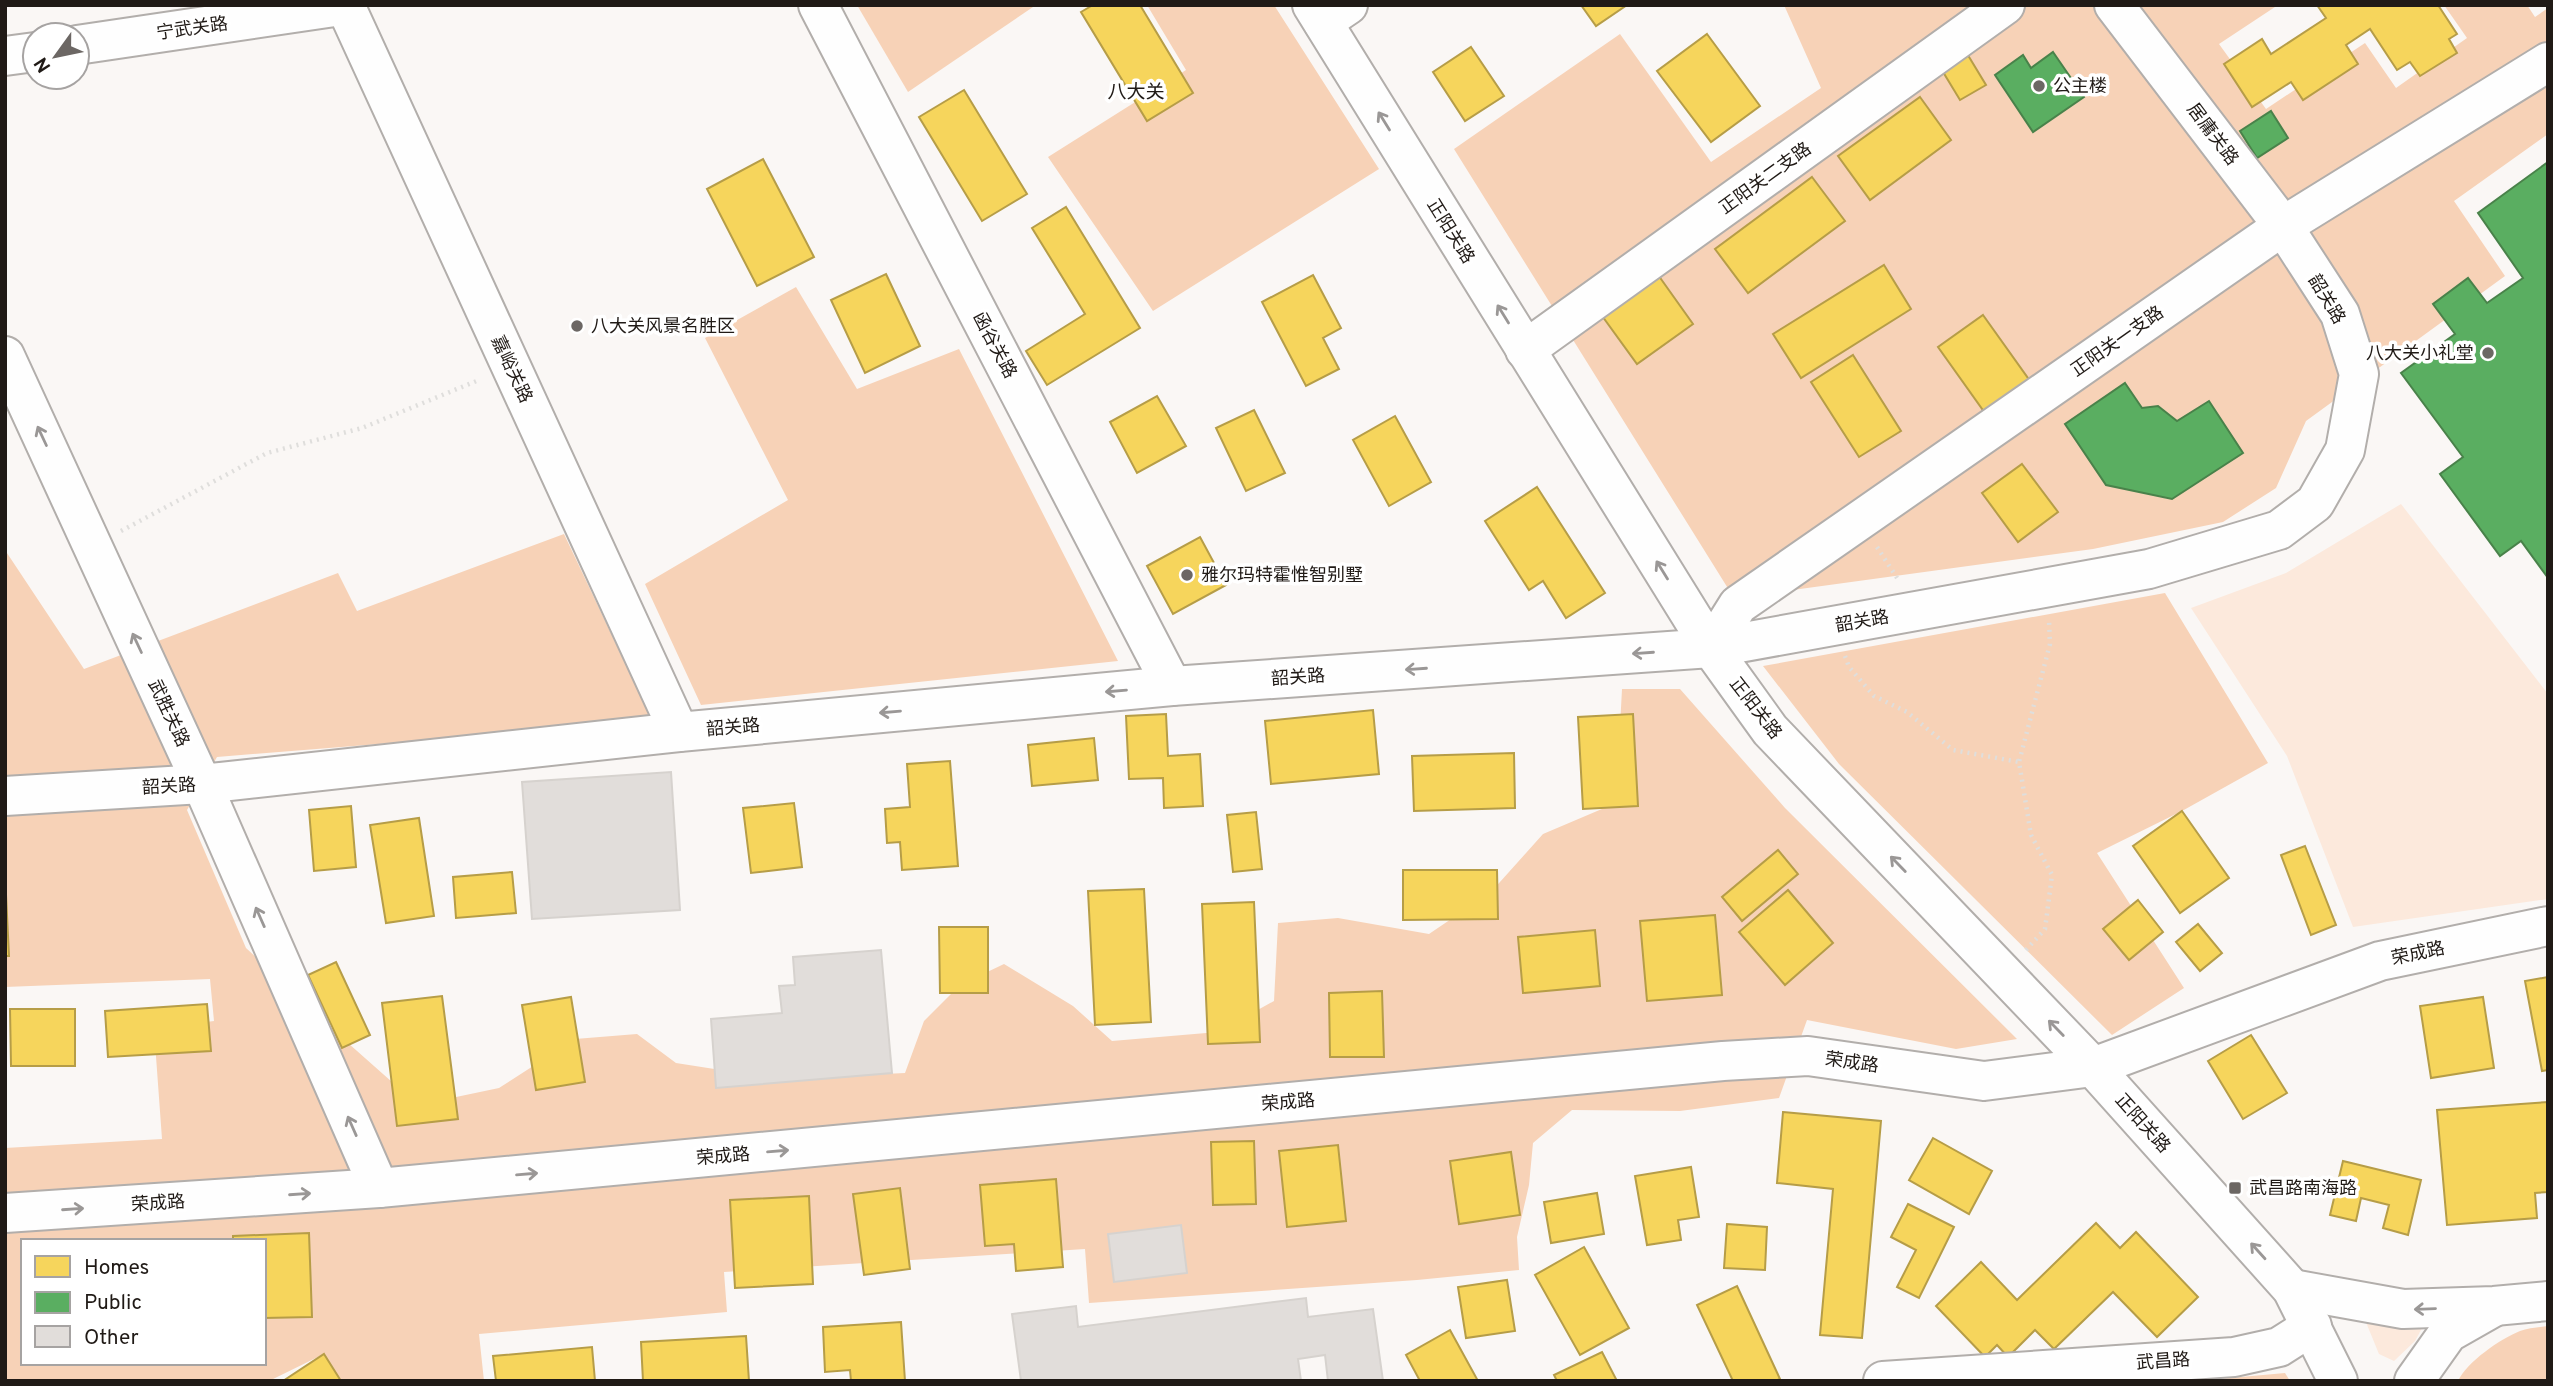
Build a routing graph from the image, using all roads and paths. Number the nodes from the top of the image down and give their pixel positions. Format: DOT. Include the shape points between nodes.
graph roads {
  1 [pos="346,5"];
  2 [pos="818,5"];
  3 [pos="2006,5"];
  4 [pos="2114,5"];
  5 [pos="1328,11"];
  6 [pos="91,43"];
  7 [pos="2548,62"];
  8 [pos="2283,226"];
  9 [pos="2308,267"];
  10 [pos="1525,350"];
  11 [pos="5,356"];
  12 [pos="511,368"];
  13 [pos="1860,519"];
  14 [pos="92,546"];
  15 [pos="2049,587"];
  16 [pos="1918,611"];
  17 [pos="1832,627"];
  18 [pos="1711,648"];
  19 [pos="1172,685"];
  20 [pos="679,732"];
  21 [pos="2019,762"];
  22 [pos="202,784"];
  23 [pos="5,796"];
  24 [pos="2548,926"];
  25 [pos="2003,973"];
  26 [pos="2093,1067"];
  27 [pos="379,1188"];
  28 [pos="5,1213"];
  29 [pos="2292,1289"];
  30 [pos="2548,1301"];
  31 [pos="2494,1306"];
  32 [pos="2312,1326"];
  33 [pos="1883,1381"];
  34 [pos="2338,1381"];
  35 [pos="2414,1381"];
  1 -- 6 [label="street, 宁武关路"];
  1 -- 12 [label="street, 嘉峪关路"];
  2 -- 19 [label="street, 函谷关路"];
  3 -- 10 [label="street, 正阳关二支路"];
  4 -- 8 [label="street, 居庸关路"];
  10 -- 5 [label="street, 正阳关路, one-way"];
  7 -- 8 [label="street, 正阳关一支路"];
  8 -- 9 [label="street, 居庸关路"];
  8 -- 13 [label="street, 正阳关一支路"];
  9 -- 15 [label="street, 韶关路" via="2340,314 2359,374 2345,450 2315,503 2279,530 2149,569"];
  18 -- 10 [label="street, 正阳关路, one-way"];
  14 -- 11 [label="street, 武胜关路, one-way"];
  12 -- 14 [label="path" via="362,428 267,453"];
  12 -- 20 [label="street, 嘉峪关路"];
  13 -- 16 [label="path"];
  13 -- 18 [label="street, 正阳关一支路" via="1738,605"];
  22 -- 14 [label="street, 武胜关路, one-way"];
  15 -- 16 [label="street, 韶关路"];
  15 -- 21 [label="path" via="2050,644"];
  16 -- 17 [label="street, 韶关路"];
  17 -- 18 [label="street, 韶关路"];
  17 -- 21 [label="path" via="1849,667 1874,696 1907,712 1953,750"];
  18 -- 19 [label="street, 韶关路, one-way"];
  25 -- 18 [label="street, 正阳关路, one-way" via="1770,730"];
  19 -- 20 [label="street, 韶关路, one-way"];
  20 -- 22 [label="street, 韶关路"];
  21 -- 25 [label="path" via="2031,835 2052,875 2046,929"];
  22 -- 23 [label="street, 韶关路"];
  27 -- 22 [label="street, 武胜关路, one-way"];
  24 -- 26 [label="street, 荣成路" via="2381,961"];
  26 -- 25 [label="street, 正阳关路, one-way"];
  27 -- 26 [label="street, 荣成路, one-way" via="1747,1060 1808,1056 1984,1082"];
  29 -- 26 [label="street, 正阳关路, one-way"];
  28 -- 27 [label="street, 荣成路, one-way"];
  31 -- 29 [label="street, one-way" via="2403,1309"];
  29 -- 32 [label="street, 正阳关路"];
  30 -- 31 [label="street"];
  31 -- 35 [label="street" via="2448,1333"];
  32 -- 33 [label="street, 武昌路" via="2279,1347 2234,1357"];
  32 -- 34 [label="street, 正阳关路"];
}
